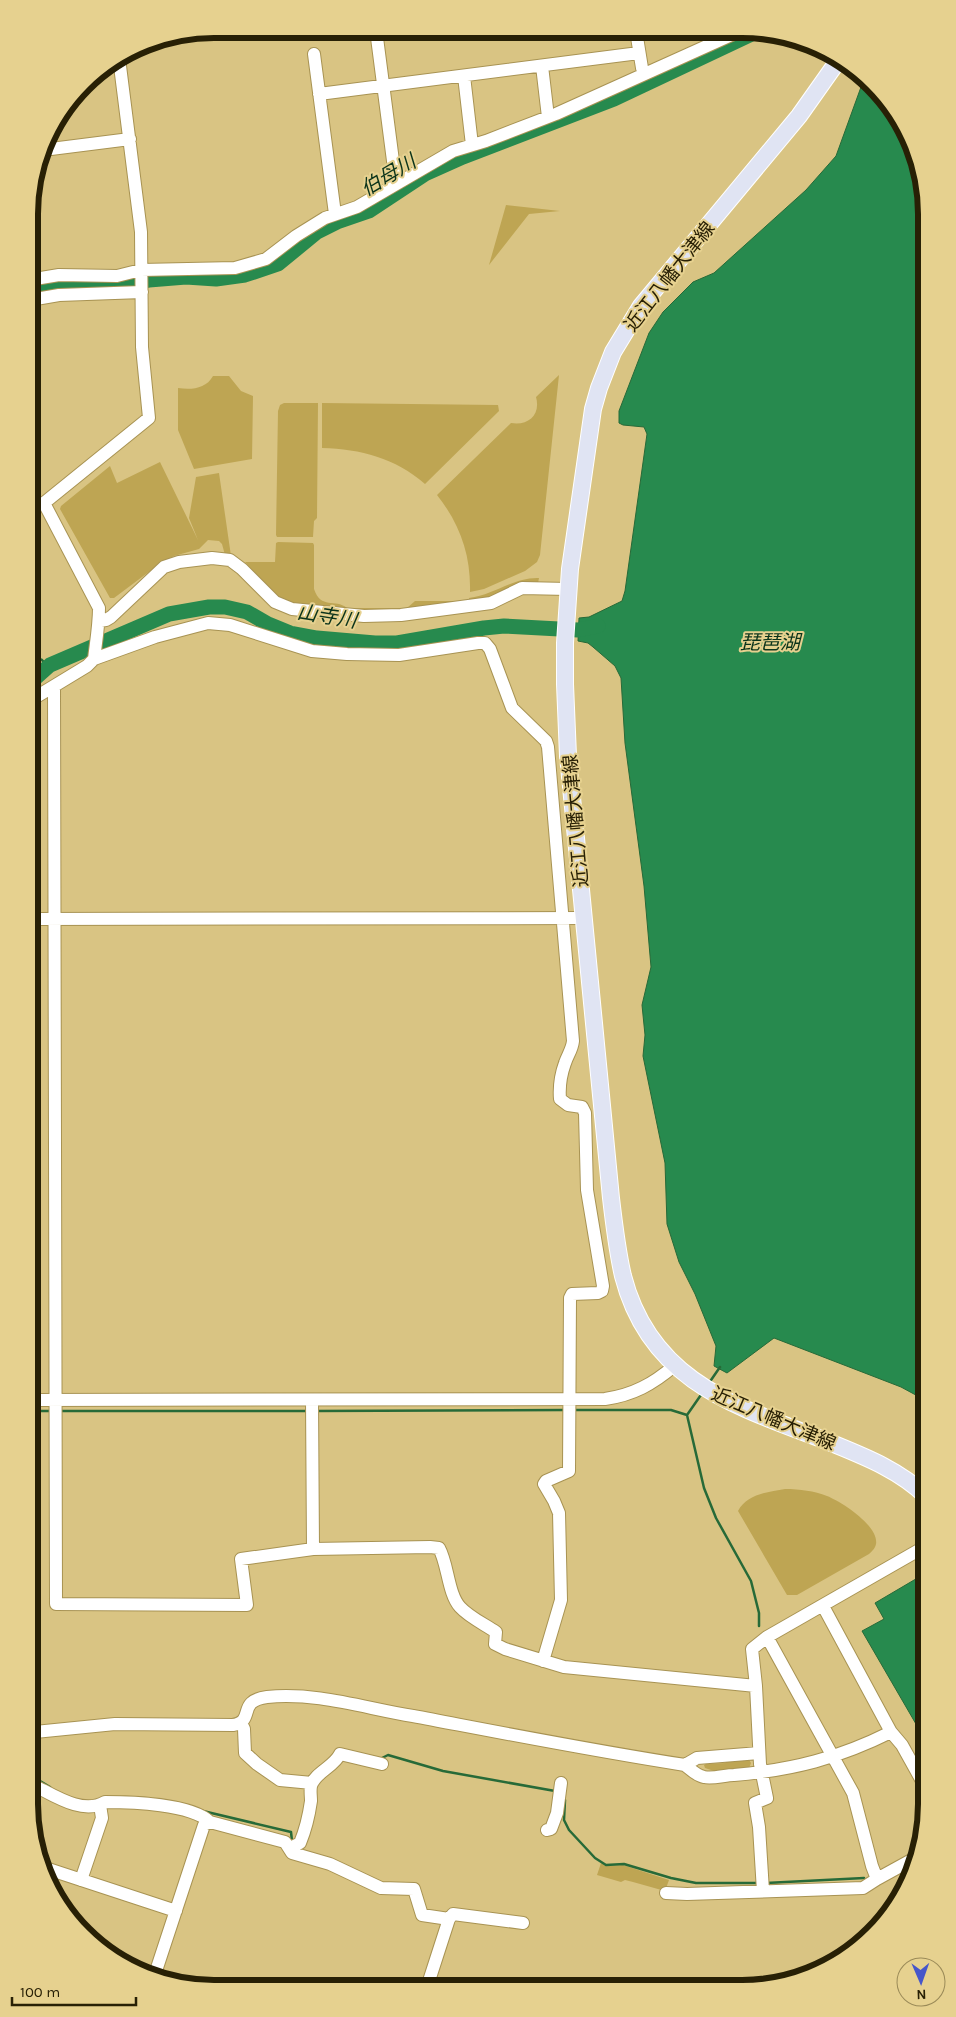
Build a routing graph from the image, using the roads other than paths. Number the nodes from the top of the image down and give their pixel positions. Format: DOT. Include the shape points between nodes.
graph roads {
  1 [pos="377,38"];
  2 [pos="637,38"];
  3 [pos="725,38"];
  4 [pos="638,53"];
  5 [pos="314,54"];
  6 [pos="121,64"];
  7 [pos="836,64"];
  8 [pos="542,66"];
  9 [pos="645,74"];
  10 [pos="464,76"];
  11 [pos="384,87"];
  12 [pos="319,94"];
  13 [pos="548,116"];
  14 [pos="130,139"];
  15 [pos="472,144"];
  16 [pos="50,149"];
  17 [pos="396,184"];
  18 [pos="335,214"];
  19 [pos="141,270"];
  20 [pos="38,278"];
  21 [pos="142,292"];
  22 [pos="38,298"];
  23 [pos="44,503"];
  24 [pos="38,504"];
  25 [pos="568,589"];
  26 [pos="99,621"];
  27 [pos="95,656"];
  28 [pos="54,686"];
  29 [pos="38,696"];
  30 [pos="38,918"];
  31 [pos="54,918"];
  32 [pos="562,918"];
  33 [pos="584,918"];
  34 [pos="674,1366"];
  35 [pos="38,1402"];
  36 [pos="54,1408"];
  37 [pos="312,1408"];
  38 [pos="570,1408"];
  39 [pos="918,1489"];
  40 [pos="313,1549"];
  41 [pos="918,1551"];
  42 [pos="823,1606"];
  43 [pos="767,1637"];
  44 [pos="543,1661"];
  45 [pos="756,1686"];
  46 [pos="242,1723"];
  47 [pos="38,1732"];
  48 [pos="891,1732"];
  49 [pos="759,1753"];
  50 [pos="835,1757"];
  51 [pos="382,1764"];
  52 [pos="685,1765"];
  53 [pos="762,1772"];
  54 [pos="918,1774"];
  55 [pos="312,1783"];
  56 [pos="562,1783"];
  57 [pos="38,1788"];
  58 [pos="100,1805"];
  59 [pos="210,1822"];
  60 [pos="547,1830"];
  61 [pos="290,1848"];
  62 [pos="908,1862"];
  63 [pos="51,1870"];
  64 [pos="877,1879"];
  65 [pos="81,1880"];
  66 [pos="763,1891"];
  67 [pos="666,1892"];
  68 [pos="176,1911"];
  69 [pos="449,1919"];
  70 [pos="522,1923"];
  71 [pos="156,1970"];
  72 [pos="429,1980"];
  1 -- 11 [label="street"];
  2 -- 4 [label="street"];
  3 -- 9 [label="street"];
  4 -- 8 [label="street"];
  4 -- 9 [label="street"];
  5 -- 12 [label="street"];
  6 -- 14 [label="street"];
  7 -- 25 [label="main road, 近江八幡大津線" via="799,116 641,306 613,352 594,409"];
  8 -- 10 [label="street"];
  8 -- 13 [label="street"];
  9 -- 13 [label="street"];
  10 -- 11 [label="street"];
  10 -- 15 [label="street"];
  11 -- 12 [label="street"];
  11 -- 17 [label="street"];
  12 -- 18 [label="street"];
  13 -- 15 [label="street"];
  14 -- 16 [label="street"];
  14 -- 19 [label="street" via="141,232"];
  15 -- 17 [label="street" via="453,150"];
  17 -- 18 [label="street" via="357,207"];
  18 -- 19 [label="street" via="296,236 274,255 258,262 235,268"];
  19 -- 20 [label="street" via="117,276 79,274"];
  19 -- 21 [label="street"];
  21 -- 22 [label="street" via="59,294"];
  21 -- 23 [label="street" via="142,347 149,418"];
  23 -- 24 [label="street"];
  23 -- 26 [label="street" via="99,608"];
  25 -- 26 [label="street" via="522,588 491,603 401,615 364,616 292,609 274,602 230,560 212,558 164,567 106,620"];
  25 -- 33 [label="main road, 近江八幡大津線" via="566,726"];
  26 -- 27 [label="street"];
  27 -- 28 [label="street" via="87,666"];
  27 -- 32 [label="street" via="208,623 230,625 312,650 347,654 399,656 485,643 512,708 538,732 548,747"];
  28 -- 29 [label="street"];
  28 -- 31 [label="street"];
  30 -- 31 [label="street"];
  31 -- 32 [label="street"];
  31 -- 36 [label="street"];
  32 -- 33 [label="street"];
  32 -- 38 [label="street" via="572,1049 565,1062 560,1099 568,1105 582,1107 584,1113 587,1190 603,1286 598,1293 572,1294 570,1298"];
  33 -- 34 [label="main road, 近江八幡大津線" via="620,1260 628,1292 640,1318"];
  34 -- 38 [label="street" via="655,1382 629,1394"];
  34 -- 39 [label="main road, 近江八幡大津線" via="705,1389 748,1411 877,1463"];
  35 -- 36 [label="street"];
  36 -- 37 [label="street"];
  36 -- 40 [label="street" via="56,1604 247,1605 241,1559"];
  37 -- 38 [label="street"];
  37 -- 40 [label="street"];
  38 -- 44 [label="street" via="569,1471 546,1480 544,1484 558,1513 561,1600"];
  40 -- 44 [label="street" via="439,1548 459,1606 496,1632 495,1644"];
  41 -- 42 [label="street"];
  42 -- 43 [label="street"];
  42 -- 48 [label="street"];
  43 -- 45 [label="street" via="752,1649"];
  43 -- 50 [label="street"];
  44 -- 45 [label="street" via="564,1667"];
  45 -- 49 [label="street"];
  46 -- 47 [label="street" via="116,1724"];
  46 -- 52 [label="street" via="250,1703 262,1698 313,1696 504,1734"];
  46 -- 55 [label="street" via="245,1753 257,1764 280,1780"];
  48 -- 50 [label="street"];
  48 -- 54 [label="street"];
  49 -- 52 [label="street" via="697,1758"];
  49 -- 53 [label="street"];
  50 -- 53 [label="street"];
  50 -- 64 [label="street" via="853,1793"];
  51 -- 55 [label="street" via="340,1754"];
  52 -- 53 [label="street" via="704,1777"];
  53 -- 66 [label="street" via="767,1798 755,1803"];
  55 -- 61 [label="street" via="300,1843"];
  56 -- 60 [label="street" via="557,1813 551,1829"];
  57 -- 58 [label="street" via="69,1803"];
  58 -- 59 [label="street" via="105,1802 150,1804 203,1816"];
  58 -- 65 [label="street" via="102,1818"];
  59 -- 61 [label="street" via="285,1842"];
  59 -- 68 [label="street" via="204,1825"];
  61 -- 69 [label="street" via="292,1853 330,1864 381,1888 417,1887 422,1915"];
  62 -- 64 [label="street"];
  63 -- 65 [label="street"];
  64 -- 66 [label="street" via="863,1888"];
  65 -- 68 [label="street"];
  66 -- 67 [label="street"];
  68 -- 71 [label="street"];
  69 -- 70 [label="street" via="453,1914"];
  69 -- 72 [label="street"];
}
